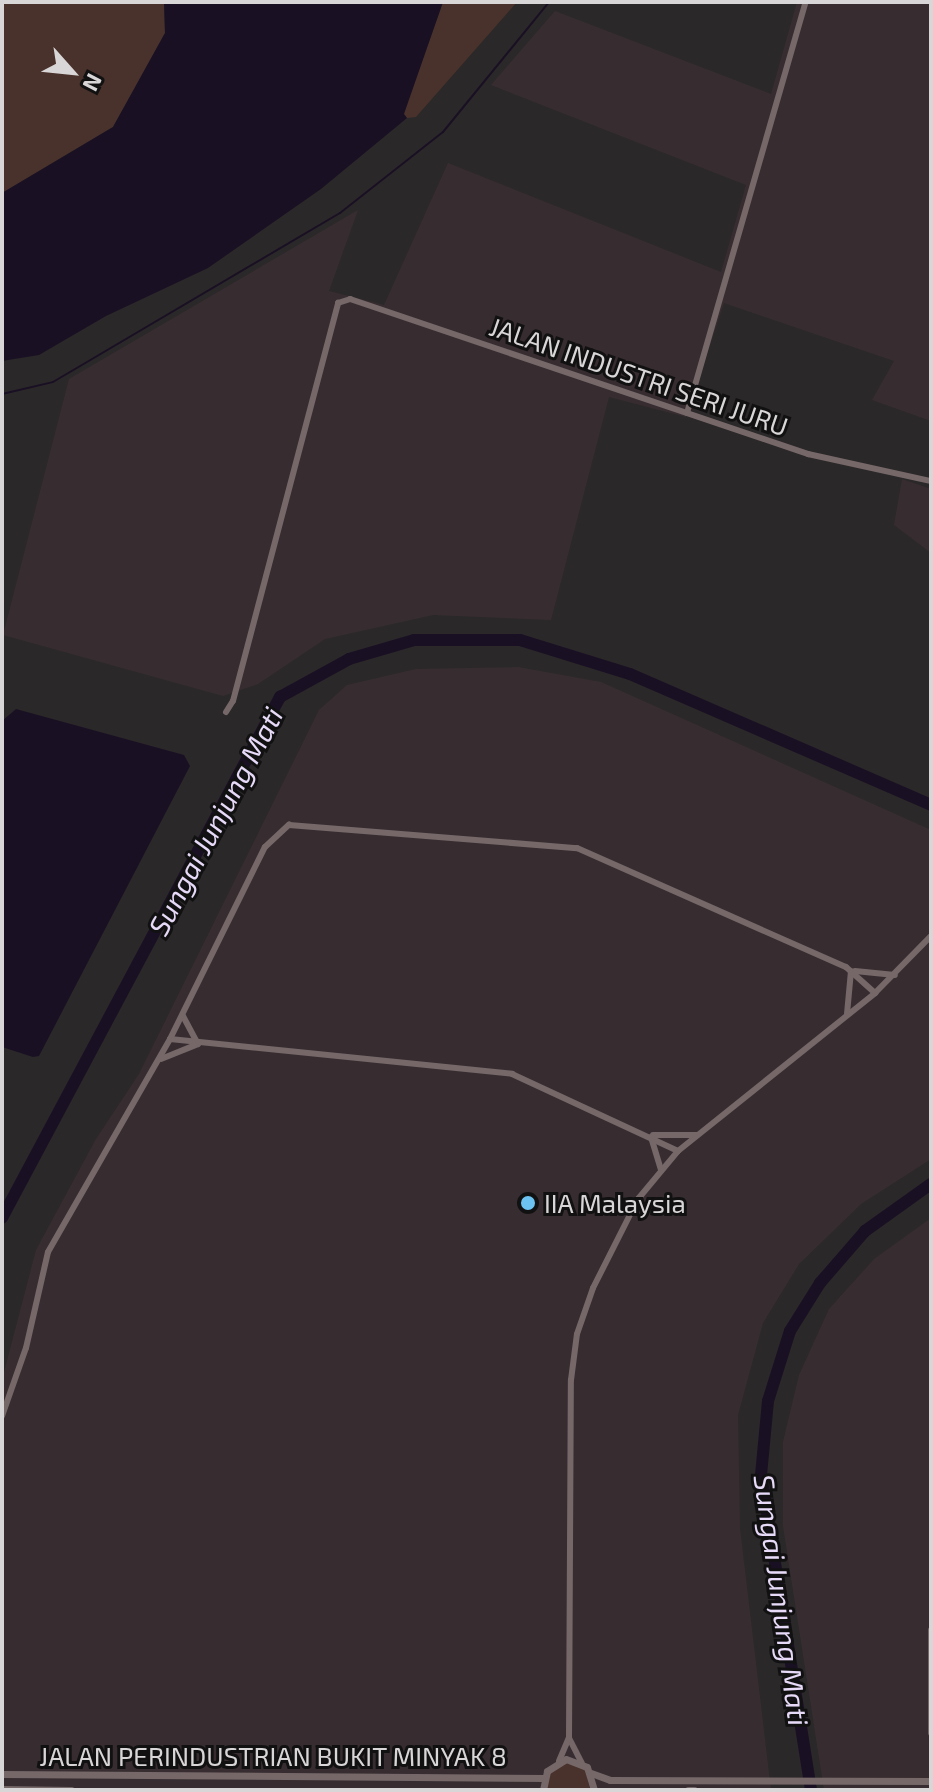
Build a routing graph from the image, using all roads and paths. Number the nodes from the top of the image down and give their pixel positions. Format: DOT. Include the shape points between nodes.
graph roads {
  1 [pos="806,2"];
  2 [pos="687,413"];
  3 [pos="931,481"];
  4 [pos="226,712"];
  5 [pos="931,936"];
  6 [pos="851,971"];
  7 [pos="895,975"];
  8 [pos="875,993"];
  9 [pos="182,1015"];
  10 [pos="847,1015"];
  11 [pos="170,1039"];
  12 [pos="198,1044"];
  13 [pos="159,1060"];
  14 [pos="649,1134"];
  15 [pos="697,1135"];
  16 [pos="678,1151"];
  17 [pos="661,1170"];
  18 [pos="2,1416"];
  19 [pos="931,1630"];
  20 [pos="931,1733"];
  21 [pos="569,1738"];
  22 [pos="559,1761"];
  23 [pos="582,1763"];
  24 [pos="591,1773"];
  25 [pos="2,1774"];
  26 [pos="544,1778"];
  27 [pos="931,1781"];
  28 [pos="2,1789"];
  29 [pos="35,1790"];
  30 [pos="71,1790"];
  31 [pos="543,1790"];
  32 [pos="594,1790"];
  33 [pos="688,1790"];
  34 [pos="694,1790"];
  1 -- 2 [label="street"];
  2 -- 3 [label="street, JALAN INDUSTRI SERI JURU" via="808,454"];
  2 -- 4 [label="street, JALAN INDUSTRI SERI JURU" via="350,299 338,303"];
  5 -- 7 [label="street"];
  6 -- 7 [label="street"];
  6 -- 8 [label="street"];
  6 -- 9 [label="street" via="577,848 300,823 279,830 265,847"];
  6 -- 10 [label="street"];
  7 -- 8 [label="street"];
  8 -- 10 [label="street"];
  9 -- 11 [label="street"];
  9 -- 12 [label="street"];
  10 -- 15 [label="street"];
  11 -- 12 [label="street"];
  11 -- 13 [label="street"];
  12 -- 13 [label="street"];
  12 -- 14 [label="street" via="512,1074"];
  13 -- 18 [label="street" via="48,1252 26,1348"];
  14 -- 15 [label="street"];
  14 -- 16 [label="street"];
  14 -- 17 [label="street"];
  15 -- 16 [label="street"];
  16 -- 17 [label="street"];
  17 -- 21 [label="street" via="631,1211 577,1334 571,1380"];
  19 -- 20 [label="street"];
  21 -- 22 [label="street"];
  21 -- 23 [label="street"];
  22 -- 23 [label="street"];
  22 -- 26 [label="street"];
  23 -- 24 [label="street"];
  24 -- 27 [label="street" via="610,1780"];
  24 -- 32 [label="street"];
  25 -- 26 [label="street, JALAN PERINDUSTRIAN BUKIT MINYAK 8"];
  26 -- 31 [label="street"];
  28 -- 29 [label="street, JALAN PERINDUSTRIAN BUKIT MINYAK 8"];
  29 -- 30 [label="street, JALAN PERINDUSTRIAN BUKIT MINYAK 8"];
  33 -- 34 [label="street"];
}
